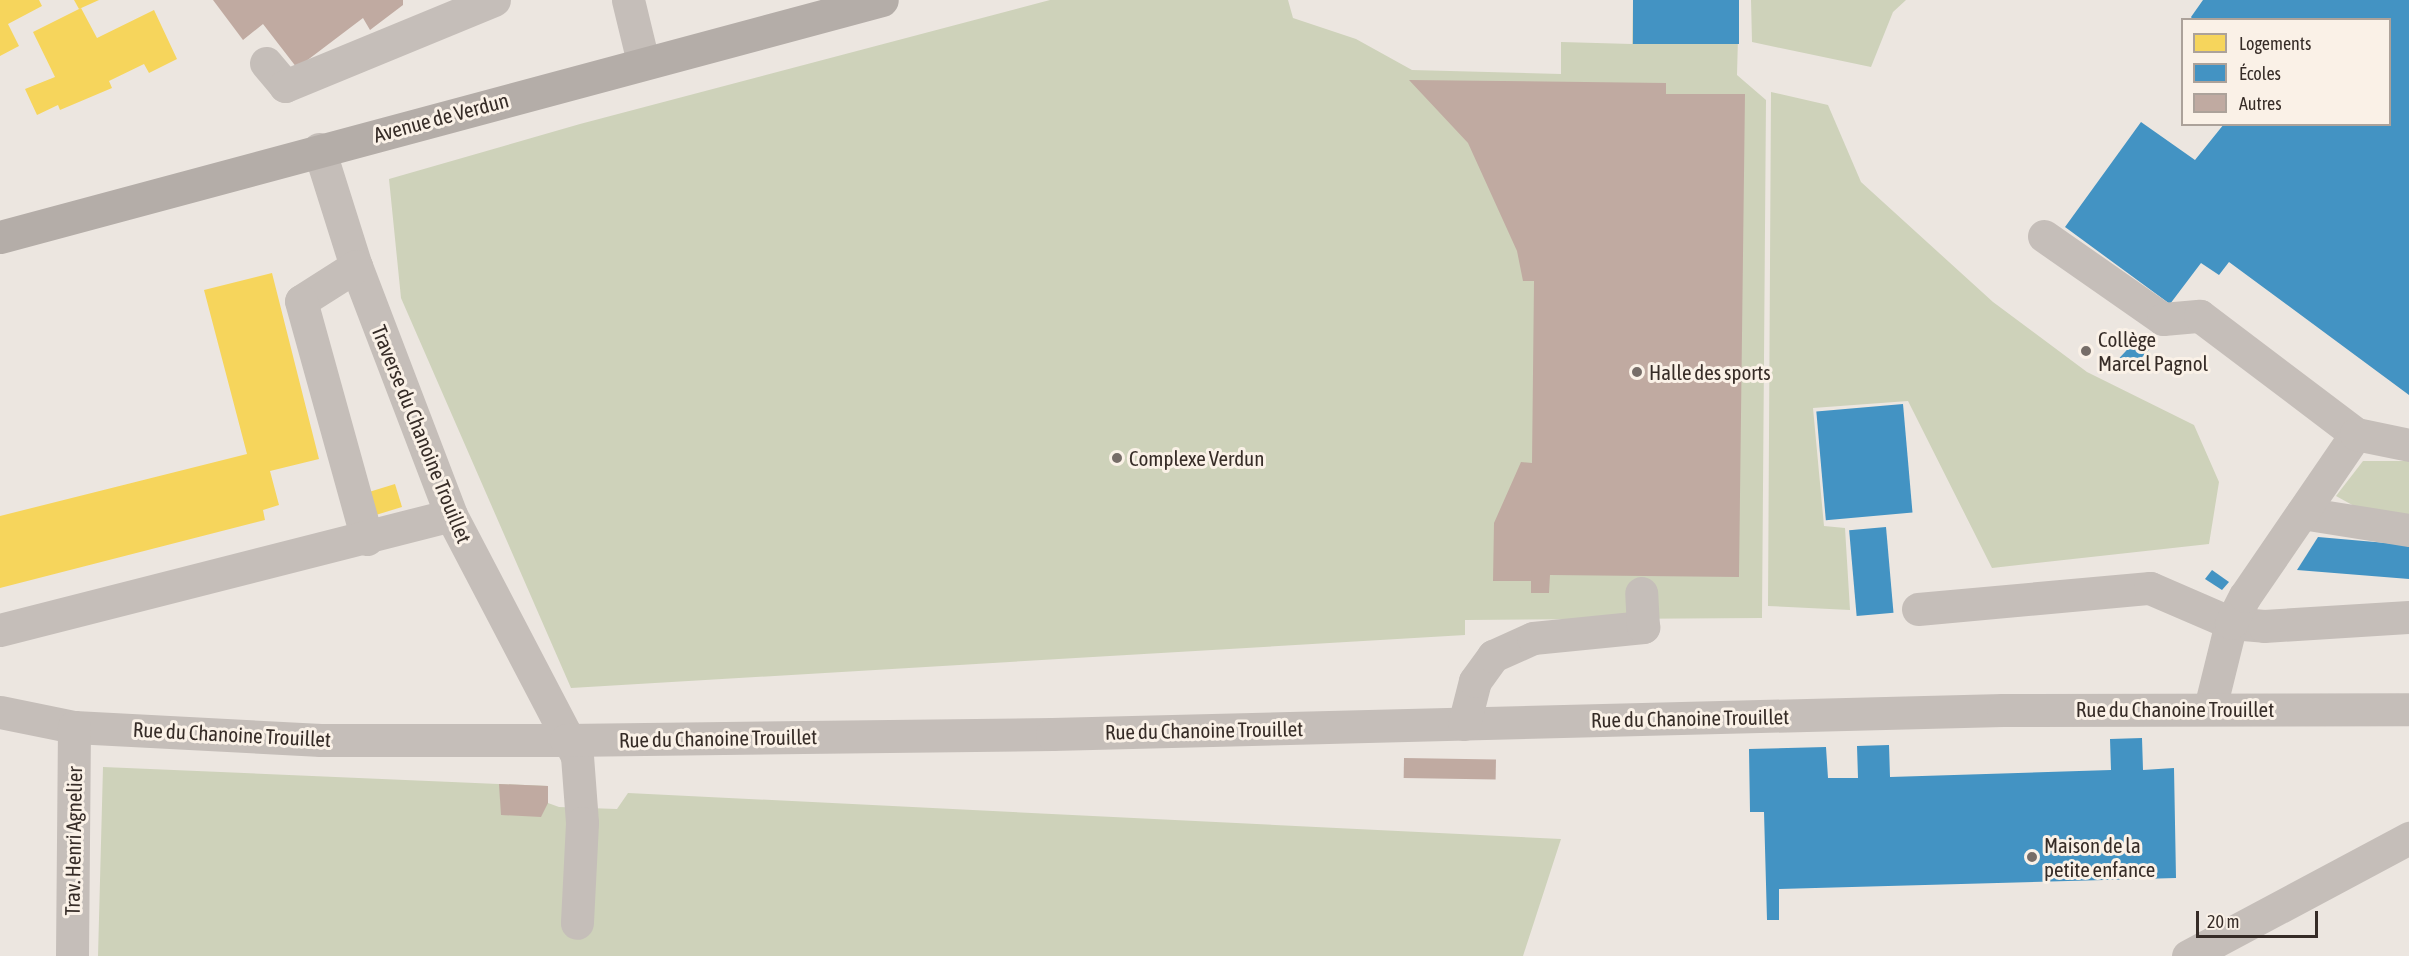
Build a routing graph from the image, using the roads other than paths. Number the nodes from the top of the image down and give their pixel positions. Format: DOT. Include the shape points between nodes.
graph roads {
  1 [pos="494,0"];
  2 [pos="628,0"];
  3 [pos="882,0"];
  4 [pos="643,62"];
  5 [pos="266,63"];
  6 [pos="319,149"];
  7 [pos="2044,236"];
  8 [pos="0,237"];
  9 [pos="356,266"];
  10 [pos="2356,434"];
  11 [pos="2409,445"];
  12 [pos="2302,513"];
  13 [pos="451,515"];
  14 [pos="2409,530"];
  15 [pos="367,539"];
  16 [pos="1641,592"];
  17 [pos="1918,609"];
  18 [pos="2409,617"];
  19 [pos="2231,623"];
  20 [pos="0,630"];
  21 [pos="2210,708"];
  22 [pos="2409,709"];
  23 [pos="0,712"];
  24 [pos="1464,724"];
  25 [pos="74,727"];
  26 [pos="566,740"];
  27 [pos="2409,838"];
  28 [pos="577,923"];
  29 [pos="2224,944"];
  30 [pos="72,956"];
  31 [pos="2188,956"];
  1 -- 5 [label="street" via="285,86"];
  2 -- 4 [label="street"];
  3 -- 4 [label="main road, Avenue de Verdun"];
  4 -- 6 [label="main road, Avenue de Verdun"];
  6 -- 8 [label="main road, Avenue de Verdun"];
  6 -- 9 [label="street, Traverse du Chanoine Trouillet"];
  7 -- 10 [label="street" via="2163,319 2200,316"];
  9 -- 13 [label="street, Traverse du Chanoine Trouillet"];
  9 -- 15 [label="street" via="301,301"];
  10 -- 11 [label="street"];
  10 -- 12 [label="street"];
  12 -- 14 [label="street"];
  12 -- 19 [label="street"];
  13 -- 15 [label="street"];
  13 -- 26 [label="street, Traverse du Chanoine Trouillet"];
  15 -- 20 [label="street"];
  16 -- 24 [label="street" via="1643,627 1533,638 1493,656 1475,681"];
  17 -- 19 [label="street" via="2150,588"];
  18 -- 19 [label="street" via="2264,626"];
  19 -- 21 [label="street"];
  21 -- 22 [label="street, Rue du Chanoine Trouillet"];
  21 -- 24 [label="street, Rue du Chanoine Trouillet"];
  23 -- 25 [label="street, Rue du Chanoine Trouillet"];
  24 -- 26 [label="street, Rue du Chanoine Trouillet"];
  25 -- 26 [label="street, Rue du Chanoine Trouillet" via="321,740"];
  25 -- 30 [label="street, Trav. Henri Agnelier"];
  26 -- 28 [label="street, Traverse du Chanoine Trouillet" via="577,756 582,823"];
  27 -- 29 [label="street"];
  29 -- 31 [label="street"];
}
